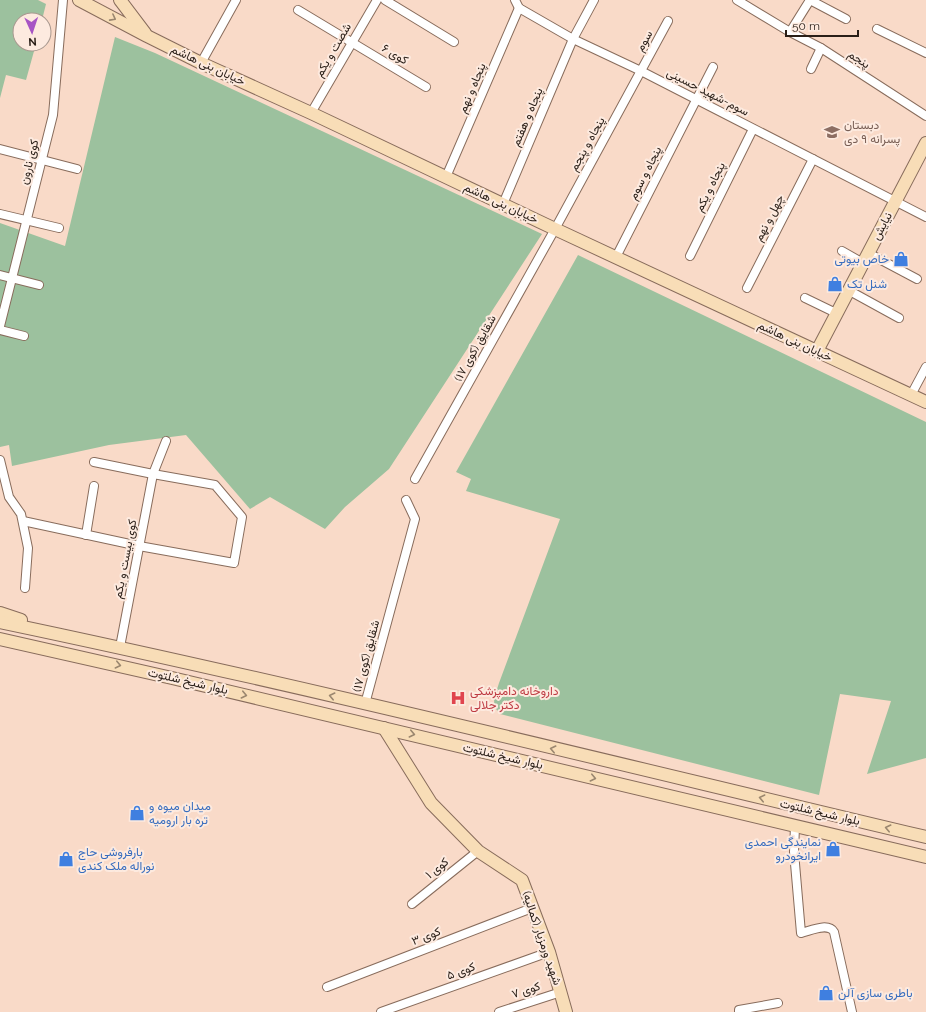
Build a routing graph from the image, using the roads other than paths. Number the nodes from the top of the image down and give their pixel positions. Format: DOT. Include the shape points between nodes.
graph roads {
  1 [pos="63,0"];
  2 [pos="69,0"];
  3 [pos="74,0"];
  4 [pos="79,0"];
  5 [pos="120,0"];
  6 [pos="236,0"];
  7 [pos="377,0"];
  8 [pos="385,0"];
  9 [pos="515,0"];
  10 [pos="594,0"];
  11 [pos="737,0"];
  12 [pos="810,0"];
  13 [pos="519,8"];
  14 [pos="298,10"];
  15 [pos="846,19"];
  16 [pos="668,21"];
  17 [pos="877,29"];
  18 [pos="790,32"];
  19 [pos="146,36"];
  20 [pos="573,39"];
  21 [pos="352,42"];
  22 [pos="454,42"];
  23 [pos="821,48"];
  24 [pos="926,53"];
  25 [pos="201,63"];
  26 [pos="713,67"];
  27 [pos="811,69"];
  28 [pos="641,71"];
  29 [pos="426,87"];
  30 [pos="696,99"];
  31 [pos="311,113"];
  32 [pos="926,116"];
  33 [pos="753,129"];
  34 [pos="926,143"];
  35 [pos="0,149"];
  36 [pos="42,159"];
  37 [pos="812,159"];
  38 [pos="77,169"];
  39 [pos="446,177"];
  40 [pos="895,201"];
  41 [pos="503,204"];
  42 [pos="0,214"];
  43 [pos="926,217"];
  44 [pos="26,220"];
  45 [pos="59,228"];
  46 [pos="555,229"];
  47 [pos="842,251"];
  48 [pos="690,256"];
  49 [pos="616,257"];
  50 [pos="865,258"];
  51 [pos="0,276"];
  52 [pos="12,278"];
  53 [pos="917,279"];
  54 [pos="39,285"];
  55 [pos="747,288"];
  56 [pos="848,290"];
  57 [pos="805,298"];
  58 [pos="836,313"];
  59 [pos="899,318"];
  60 [pos="0,326"];
  61 [pos="0,330"];
  62 [pos="24,336"];
  63 [pos="817,351"];
  64 [pos="926,367"];
  65 [pos="911,395"];
  66 [pos="926,402"];
  67 [pos="166,441"];
  68 [pos="0,460"];
  69 [pos="94,462"];
  70 [pos="153,474"];
  71 [pos="415,479"];
  72 [pos="94,486"];
  73 [pos="406,500"];
  74 [pos="23,521"];
  75 [pos="86,535"];
  76 [pos="139,546"];
  77 [pos="25,588"];
  78 [pos="0,613"];
  79 [pos="0,622"];
  80 [pos="0,639"];
  81 [pos="83,640"];
  82 [pos="120,647"];
  83 [pos="0,648"];
  84 [pos="80,657"];
  85 [pos="311,691"];
  86 [pos="365,704"];
  87 [pos="308,710"];
  88 [pos="384,728"];
  89 [pos="570,753"];
  90 [pos="566,771"];
  91 [pos="795,826"];
  92 [pos="926,837"];
  93 [pos="478,851"];
  94 [pos="926,857"];
  95 [pos="412,904"];
  96 [pos="532,908"];
  97 [pos="549,952"];
  98 [pos="327,987"];
  99 [pos="561,992"];
  100 [pos="778,1003"];
  101 [pos="382,1012"];
  102 [pos="498,1012"];
  103 [pos="566,1012"];
  104 [pos="739,1012"];
  105 [pos="852,1012"];
  1 -- 36 [label="street, کوی نارون" via="53,115"];
  2 -- 3 [label="main road"];
  4 -- 19 [label="main road, خیابان بنی هاشم, one-way"];
  5 -- 19 [label="main road"];
  6 -- 25 [label="street"];
  7 -- 21 [label="street, شصت و یکم"];
  8 -- 22 [label="street"];
  9 -- 13 [label="street"];
  10 -- 20 [label="street, پنجاه و هفتم"];
  11 -- 18 [label="street, پنجم"];
  12 -- 15 [label="street"];
  12 -- 18 [label="street"];
  13 -- 20 [label="street, سوم-شهید حسینی"];
  13 -- 39 [label="street, پنجاه و نهم"];
  14 -- 21 [label="street"];
  16 -- 28 [label="street, سوم"];
  17 -- 24 [label="street"];
  18 -- 23 [label="street, پنجم"];
  19 -- 25 [label="main road, خیابان بنی هاشم"];
  20 -- 28 [label="street, سوم-شهید حسینی"];
  20 -- 41 [label="street, پنجاه و هفتم"];
  21 -- 29 [label="street, کوی ۶"];
  21 -- 31 [label="street, شصت و یکم"];
  23 -- 27 [label="street"];
  23 -- 32 [label="street, پنجم"];
  25 -- 31 [label="main road, خیابان بنی هاشم"];
  26 -- 30 [label="street, پنجاه و سوم"];
  28 -- 30 [label="street, سوم-شهید حسینی"];
  28 -- 46 [label="street, پنجاه و پنجم"];
  30 -- 33 [label="street, سوم-شهید حسینی"];
  30 -- 49 [label="street, پنجاه و سوم"];
  31 -- 39 [label="main road, خیابان بنی هاشم"];
  33 -- 37 [label="street, سوم-شهید حسینی"];
  33 -- 48 [label="street, پنجاه و یکم"];
  34 -- 40 [label="main road, نیایش"];
  35 -- 36 [label="street"];
  36 -- 38 [label="street"];
  36 -- 44 [label="street, کوی نارون"];
  37 -- 40 [label="street, سوم-شهید حسینی"];
  37 -- 55 [label="street, چهل و نهم"];
  39 -- 41 [label="main road, خیابان بنی هاشم"];
  40 -- 43 [label="street"];
  40 -- 50 [label="main road, نیایش"];
  41 -- 46 [label="main road, خیابان بنی هاشم"];
  42 -- 44 [label="street"];
  44 -- 45 [label="street"];
  44 -- 52 [label="street, کوی نارون"];
  46 -- 49 [label="main road, خیابان بنی هاشم"];
  46 -- 71 [label="street, شقایق (کوی ۱۷)"];
  47 -- 50 [label="street"];
  49 -- 63 [label="main road, خیابان بنی هاشم"];
  50 -- 53 [label="street"];
  50 -- 56 [label="main road, نیایش"];
  51 -- 52 [label="street"];
  52 -- 54 [label="street"];
  52 -- 60 [label="street, کوی نارون"];
  56 -- 58 [label="main road, نیایش"];
  56 -- 59 [label="street"];
  57 -- 58 [label="street"];
  58 -- 63 [label="main road, نیایش"];
  61 -- 62 [label="street"];
  63 -- 65 [label="main road, خیابان بنی هاشم"];
  64 -- 65 [label="street"];
  65 -- 66 [label="main road, خیابان بنی هاشم"];
  67 -- 70 [label="street, کوی بیست و یکم"];
  68 -- 74 [label="street" via="9,497"];
  69 -- 70 [label="street"];
  70 -- 76 [label="street, کوی بیست و یکم"];
  70 -- 76 [label="street" via="215,485 242,517 234,563"];
  72 -- 75 [label="street"];
  73 -- 86 [label="street, شقایق (کوی ۱۷)" via="416,519"];
  74 -- 75 [label="street"];
  74 -- 77 [label="street" via="28,548"];
  75 -- 76 [label="street"];
  76 -- 82 [label="street, کوی بیست و یکم"];
  78 -- 81 [label="main road"];
  79 -- 81 [label="main road"];
  80 -- 84 [label="main road"];
  81 -- 82 [label="main road, بلوار شیخ شلتوت"];
  82 -- 85 [label="main road, بلوار شیخ شلتوت"];
  83 -- 84 [label="main road"];
  84 -- 87 [label="main road, بلوار شیخ شلتوت, one-way"];
  86 -- 85 [label="main road, بلوار شیخ شلتوت, one-way"];
  85 -- 87 [label="main road"];
  89 -- 86 [label="main road, بلوار شیخ شلتوت, one-way"];
  87 -- 88 [label="main road, بلوار شیخ شلتوت"];
  88 -- 90 [label="main road, بلوار شیخ شلتوت, one-way"];
  88 -- 93 [label="main road, شهید ورمزیار (کمالیه)" via="431,803"];
  89 -- 90 [label="main road"];
  92 -- 89 [label="main road, بلوار شیخ شلتوت, one-way"];
  90 -- 91 [label="main road, بلوار شیخ شلتوت, one-way"];
  91 -- 94 [label="main road, بلوار شیخ شلتوت"];
  91 -- 105 [label="street" via="794,852 801,933 826,927 834,932"];
  93 -- 95 [label="street, کوی ۱"];
  93 -- 96 [label="main road, شهید ورمزیار (کمالیه)" via="522,880"];
  96 -- 97 [label="main road, شهید ورمزیار (کمالیه)"];
  96 -- 98 [label="street, کوی ۳"];
  97 -- 99 [label="main road, شهید ورمزیار (کمالیه)"];
  97 -- 101 [label="street, کوی ۵"];
  99 -- 102 [label="street, کوی ۷"];
  99 -- 103 [label="main road, شهید ورمزیار (کمالیه)"];
  100 -- 104 [label="street"];
}
